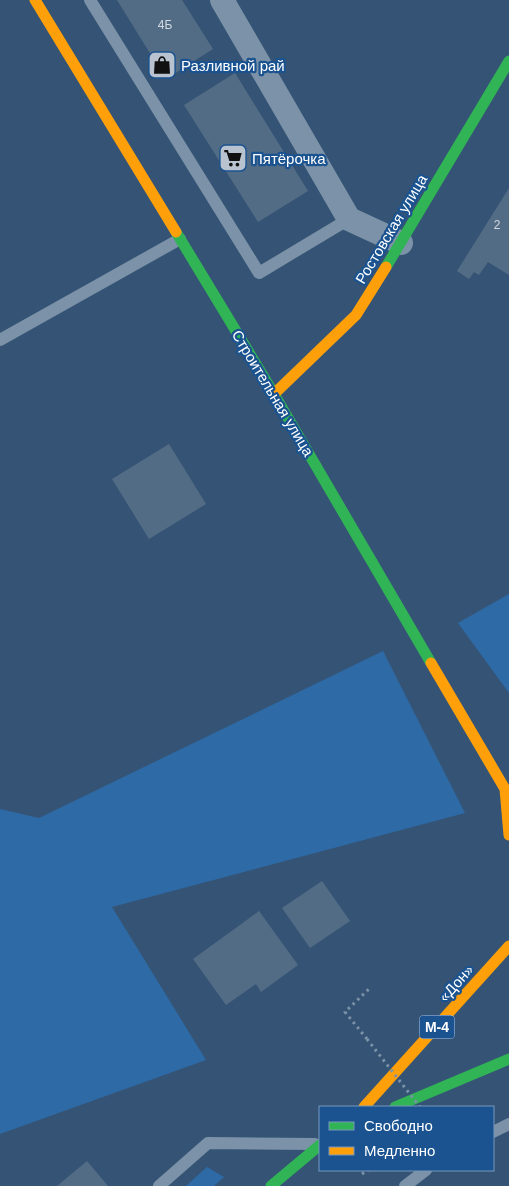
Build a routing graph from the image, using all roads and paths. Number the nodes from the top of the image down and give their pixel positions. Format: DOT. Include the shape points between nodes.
graph roads {
  1 [pos="35,0"];
  2 [pos="90,0"];
  3 [pos="222,0"];
  4 [pos="509,61"];
  5 [pos="349,219"];
  6 [pos="180,239"];
  7 [pos="401,243"];
  8 [pos="0,340"];
  9 [pos="274,394"];
  10 [pos="507,790"];
  11 [pos="509,835"];
  12 [pos="509,946"];
  13 [pos="371,987"];
  14 [pos="509,1059"];
  15 [pos="365,1106"];
  16 [pos="397,1106"];
  17 [pos="419,1106"];
  18 [pos="509,1124"];
  19 [pos="494,1132"];
  20 [pos="319,1144"];
  21 [pos="319,1145"];
  22 [pos="366,1171"];
  23 [pos="425,1171"];
  24 [pos="362,1174"];
  25 [pos="159,1186"];
  26 [pos="271,1186"];
  27 [pos="405,1186"];
  1 -- 6 [label="main road, Строительная улица"];
  2 -- 5 [label="lane" via="258,273"];
  3 -- 5 [label="street"];
  4 -- 7 [label="main road, Ростовская улица"];
  5 -- 7 [label="street"];
  6 -- 8 [label="lane"];
  6 -- 9 [label="main road, Строительная улица"];
  7 -- 9 [label="main road, Ростовская улица" via="356,315"];
  9 -- 10 [label="main road, Строительная улица"];
  10 -- 11 [label="main road, Строительная улица"];
  12 -- 15 [label="main road, «Дон» / М-4"];
  13 -- 17 [label="path, bridge" via="345,1012"];
  14 -- 16 [label="main road"];
  18 -- 19 [label="lane"];
  20 -- 25 [label="lane" via="208,1143"];
  21 -- 26 [label="main road"];
  22 -- 24 [label="path"];
  23 -- 27 [label="lane"];
}
